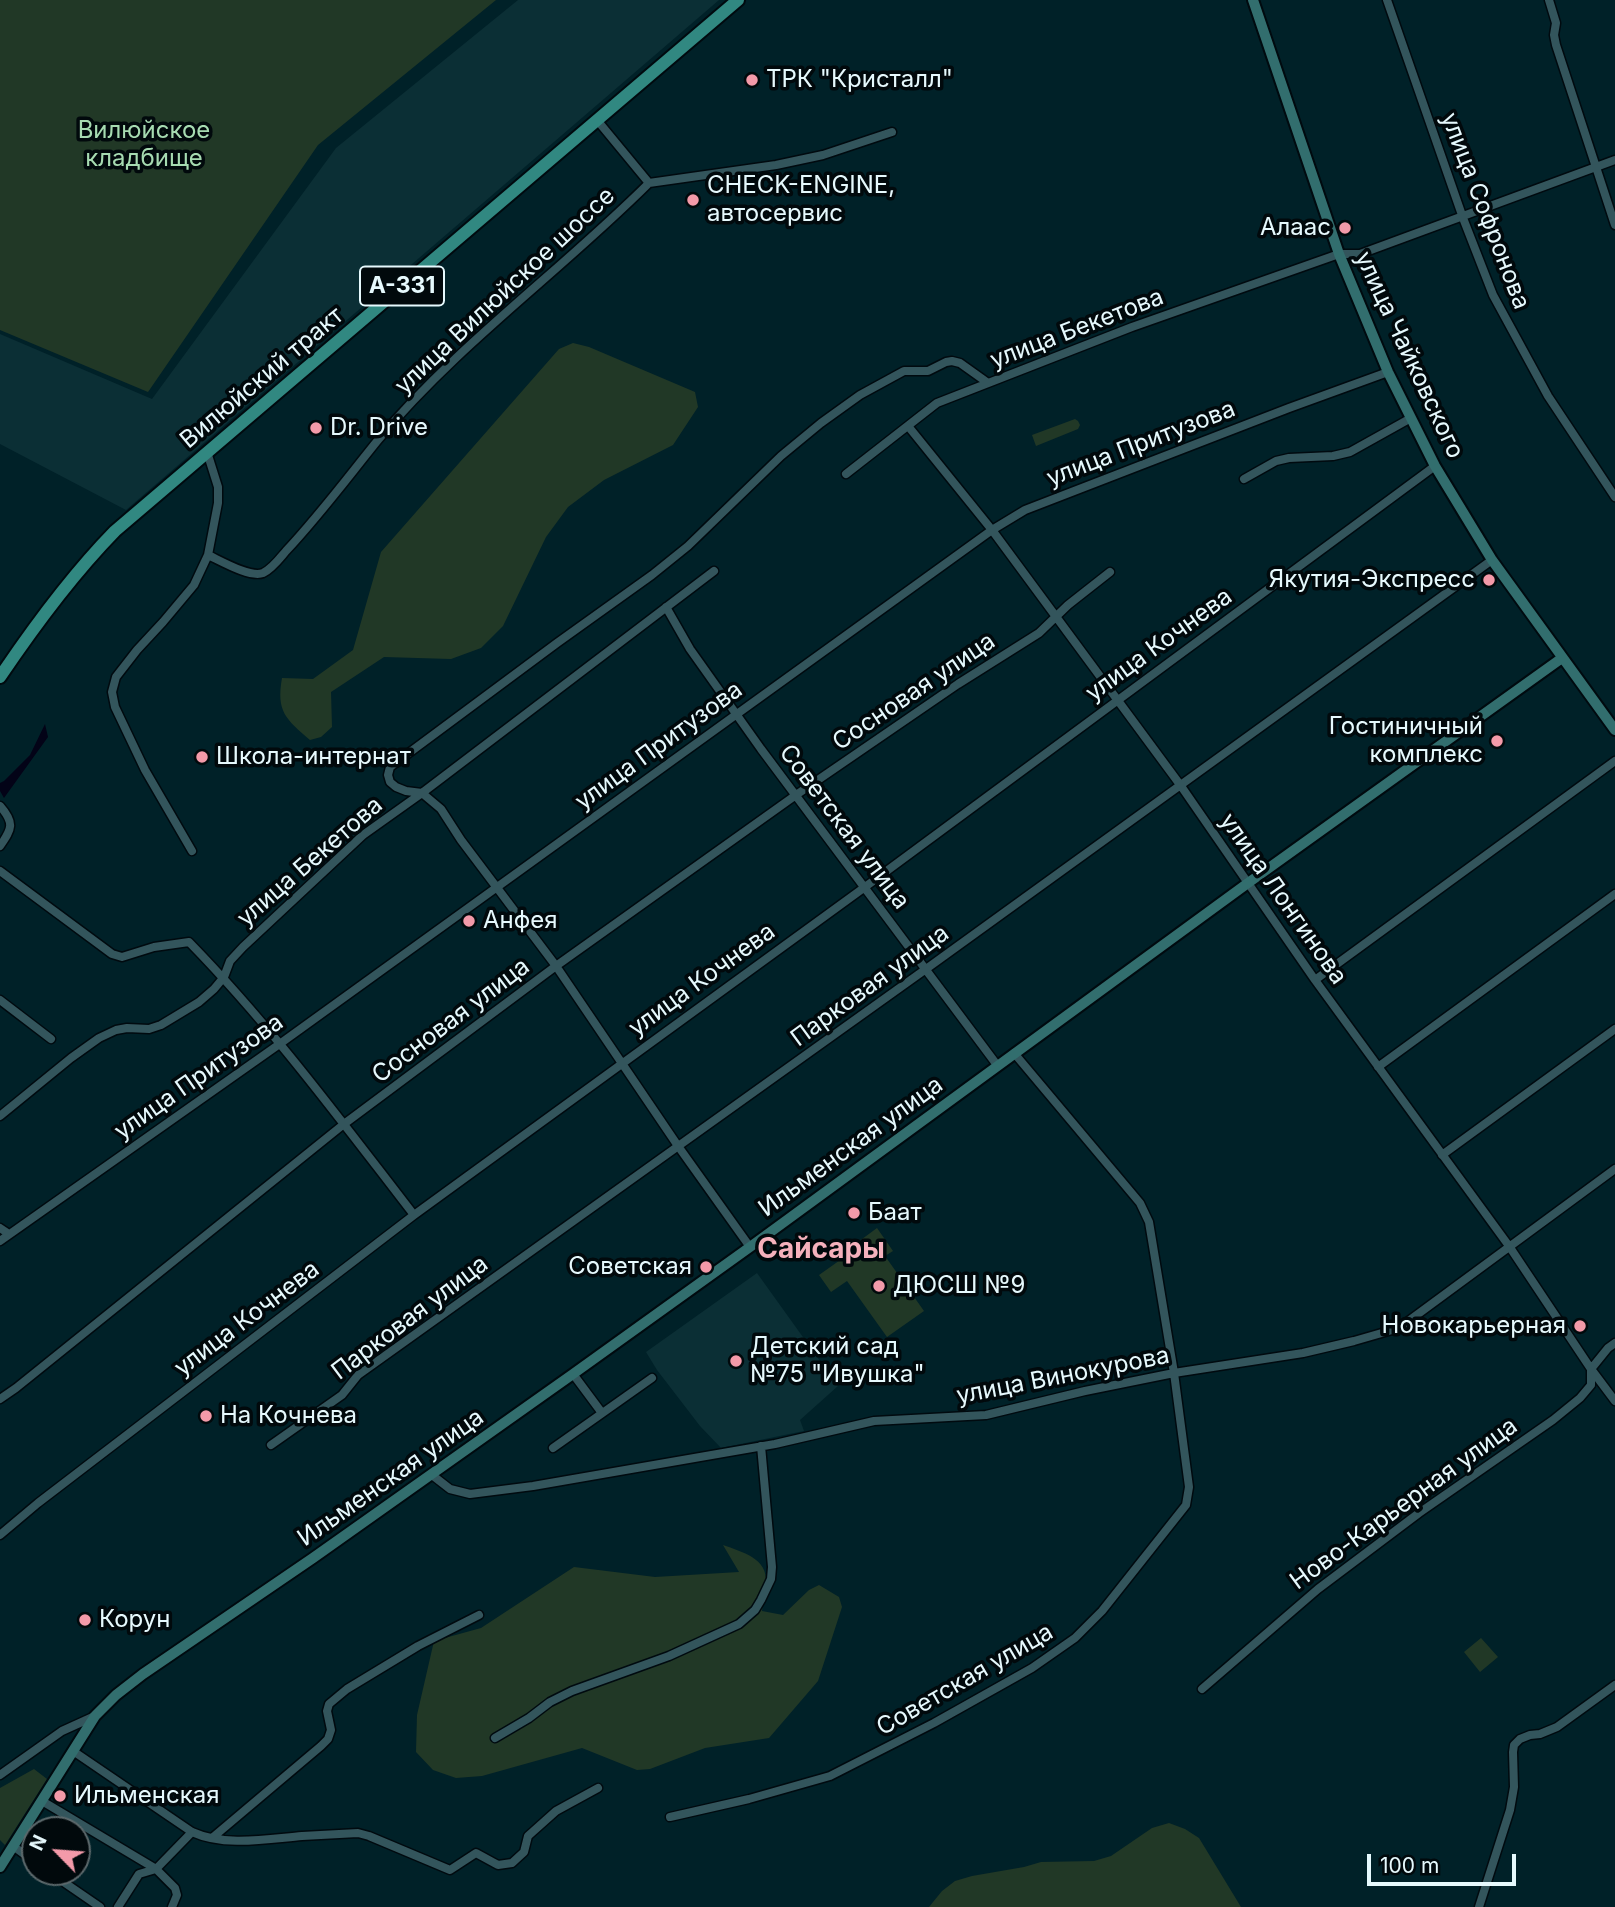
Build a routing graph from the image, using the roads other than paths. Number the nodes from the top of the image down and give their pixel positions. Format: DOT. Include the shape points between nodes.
graph roads {
  1 [pos="738,0"];
  2 [pos="1253,0"];
  3 [pos="1387,0"];
  4 [pos="1549,0"];
  5 [pos="597,120"];
  6 [pos="892,132"];
  7 [pos="1615,160"];
  8 [pos="1597,168"];
  9 [pos="649,183"];
  10 [pos="1463,218"];
  11 [pos="1615,225"];
  12 [pos="1339,254"];
  13 [pos="1388,372"];
  14 [pos="988,383"];
  15 [pos="1411,418"];
  16 [pos="908,426"];
  17 [pos="207,452"];
  18 [pos="1435,466"];
  19 [pos="845,474"];
  20 [pos="1244,479"];
  21 [pos="1615,497"];
  22 [pos="992,530"];
  23 [pos="208,555"];
  24 [pos="1492,560"];
  25 [pos="714,571"];
  26 [pos="1110,572"];
  27 [pos="666,607"];
  28 [pos="1056,618"];
  29 [pos="1562,658"];
  30 [pos="0,677"];
  31 [pos="1116,700"];
  32 [pos="737,713"];
  33 [pos="1615,730"];
  34 [pos="1615,761"];
  35 [pos="1181,786"];
  36 [pos="422,793"];
  37 [pos="796,795"];
  38 [pos="0,806"];
  39 [pos="0,846"];
  40 [pos="192,851"];
  41 [pos="0,871"];
  42 [pos="1248,883"];
  43 [pos="864,887"];
  44 [pos="496,888"];
  45 [pos="1615,894"];
  46 [pos="556,967"];
  47 [pos="926,969"];
  48 [pos="224,977"];
  49 [pos="1315,980"];
  50 [pos="0,1000"];
  51 [pos="1615,1028"];
  52 [pos="51,1040"];
  53 [pos="281,1043"];
  54 [pos="1014,1054"];
  55 [pos="622,1062"];
  56 [pos="997,1065"];
  57 [pos="1378,1067"];
  58 [pos="0,1116"];
  59 [pos="344,1124"];
  60 [pos="678,1146"];
  61 [pos="1442,1155"];
  62 [pos="1615,1168"];
  63 [pos="414,1215"];
  64 [pos="0,1228"];
  65 [pos="9,1234"];
  66 [pos="0,1241"];
  67 [pos="1509,1246"];
  68 [pos="750,1247"];
  69 [pos="1615,1343"];
  70 [pos="1591,1369"];
  71 [pos="1174,1373"];
  72 [pos="573,1374"];
  73 [pos="652,1378"];
  74 [pos="0,1399"];
  75 [pos="1615,1401"];
  76 [pos="602,1413"];
  77 [pos="271,1445"];
  78 [pos="761,1446"];
  79 [pos="553,1448"];
  80 [pos="432,1475"];
  81 [pos="0,1535"];
  82 [pos="479,1615"];
  83 [pos="1615,1685"];
  84 [pos="1202,1689"];
  85 [pos="95,1716"];
  86 [pos="495,1738"];
  87 [pos="73,1751"];
  88 [pos="0,1775"];
  89 [pos="598,1788"];
  90 [pos="42,1801"];
  91 [pos="670,1817"];
  92 [pos="192,1832"];
  93 [pos="212,1838"];
  94 [pos="13,1846"];
  95 [pos="21,1852"];
  96 [pos="0,1867"];
  97 [pos="156,1869"];
  98 [pos="69,1886"];
  99 [pos="100,1907"];
  100 [pos="118,1907"];
  101 [pos="172,1907"];
  102 [pos="1479,1907"];
  1 -- 5 [label="main road, Вилюйский тракт / А-331"];
  2 -- 12 [label="main road, улица Чайковского"];
  3 -- 10 [label="street, улица Софронова"];
  4 -- 8 [label="street" via="1556,45"];
  5 -- 9 [label="street"];
  5 -- 17 [label="main road, Вилюйский тракт / А-331"];
  6 -- 9 [label="street" via="776,165"];
  7 -- 8 [label="street, улица Бекетова"];
  8 -- 10 [label="street, улица Бекетова"];
  8 -- 11 [label="street"];
  9 -- 23 [label="street, улица Вилюйское шоссе" via="482,333 403,411 269,569 253,574"];
  10 -- 12 [label="street, улица Бекетова" via="1360,254"];
  10 -- 21 [label="street, улица Софронова" via="1493,295 1548,396"];
  12 -- 13 [label="main road, улица Чайковского"];
  12 -- 14 [label="street, улица Бекетова"];
  13 -- 15 [label="main road, улица Чайковского"];
  13 -- 22 [label="street, улица Притузова" via="1025,510"];
  14 -- 16 [label="street, улица Бекетова" via="937,403"];
  14 -- 36 [label="street" via="960,363 946,362 929,371 894,375 841,408 781,456 652,575 390,767 390,782 396,787"];
  15 -- 18 [label="main road, улица Чайковского"];
  15 -- 20 [label="street" via="1350,452 1276,461"];
  16 -- 19 [label="street, улица Бекетова"];
  16 -- 22 [label="street, улица Лонгинова"];
  17 -- 23 [label="street" via="218,487"];
  17 -- 30 [label="main road, Вилюйский тракт / А-331" via="87,560"];
  18 -- 24 [label="main road, улица Чайковского"];
  18 -- 31 [label="street, улица Кочнева"];
  22 -- 28 [label="street, улица Лонгинова"];
  22 -- 32 [label="street, улица Притузова"];
  23 -- 40 [label="street" via="194,585 116,677 112,692 145,770"];
  24 -- 29 [label="main road, улица Чайковского"];
  24 -- 35 [label="street, Парковая улица"];
  25 -- 27 [label="street, улица Бекетова"];
  26 -- 28 [label="street, Сосновая улица"];
  27 -- 32 [label="street, Советская улица"];
  27 -- 36 [label="street, улица Бекетова"];
  28 -- 31 [label="street, улица Лонгинова"];
  28 -- 37 [label="street, Сосновая улица"];
  29 -- 33 [label="main road, улица Чайковского"];
  29 -- 42 [label="main road, Ильменская улица"];
  31 -- 35 [label="street, улица Лонгинова"];
  31 -- 43 [label="street, улица Кочнева"];
  32 -- 37 [label="street, Советская улица"];
  32 -- 44 [label="street, улица Притузова"];
  34 -- 49 [label="street"];
  35 -- 42 [label="street, улица Лонгинова"];
  35 -- 47 [label="street, Парковая улица"];
  36 -- 44 [label="street" via="441,809"];
  36 -- 48 [label="street, улица Бекетова" via="363,835 243,947"];
  37 -- 43 [label="street, Советская улица"];
  37 -- 46 [label="street, Сосновая улица"];
  38 -- 39 [label="street" via="11,826"];
  41 -- 48 [label="street" via="112,954 122,957 189,942"];
  42 -- 49 [label="street, улица Лонгинова"];
  42 -- 54 [label="main road, Ильменская улица"];
  43 -- 47 [label="street, Советская улица"];
  43 -- 55 [label="street, улица Кочнева"];
  44 -- 46 [label="street"];
  44 -- 53 [label="street, улица Притузова"];
  45 -- 57 [label="street"];
  46 -- 55 [label="street"];
  46 -- 59 [label="street, Сосновая улица"];
  47 -- 56 [label="street, Советская улица"];
  47 -- 60 [label="street, Парковая улица"];
  48 -- 53 [label="street"];
  48 -- 58 [label="street, улица Бекетова" via="199,1002 161,1025 116,1030 99,1038"];
  49 -- 57 [label="street, улица Лонгинова"];
  50 -- 52 [label="street"];
  51 -- 61 [label="street"];
  53 -- 59 [label="street"];
  53 -- 65 [label="street, улица Притузова"];
  54 -- 56 [label="main road, Ильменская улица"];
  54 -- 71 [label="street, Советская улица" via="1140,1203 1149,1222"];
  55 -- 60 [label="street"];
  55 -- 63 [label="street, улица Кочнева"];
  56 -- 68 [label="main road, Ильменская улица"];
  57 -- 61 [label="street, улица Лонгинова"];
  59 -- 63 [label="street"];
  59 -- 74 [label="street, Сосновая улица"];
  60 -- 68 [label="street"];
  60 -- 77 [label="street, Парковая улица" via="358,1375 342,1395"];
  61 -- 67 [label="street, улица Лонгинова"];
  62 -- 67 [label="street, улица Винокурова"];
  63 -- 81 [label="street, улица Кочнева"];
  64 -- 65 [label="street"];
  65 -- 66 [label="street, улица Притузова"];
  67 -- 70 [label="street, улица Лонгинова"];
  67 -- 71 [label="street, улица Винокурова" via="1399,1328 1303,1353"];
  68 -- 72 [label="main road, Ильменская улица"];
  69 -- 70 [label="street, Ново-Карьерная улица"];
  70 -- 75 [label="street, улица Лонгинова"];
  70 -- 84 [label="street, Ново-Карьерная улица" via="1591,1385 1580,1398 1318,1589"];
  71 -- 78 [label="street, улица Винокурова" via="986,1415 874,1421"];
  71 -- 91 [label="street, Советская улица" via="1189,1487 1186,1505 1075,1638 967,1705 830,1776"];
  72 -- 76 [label="street"];
  72 -- 80 [label="main road, Ильменская улица"];
  73 -- 76 [label="street"];
  76 -- 79 [label="street"];
  78 -- 80 [label="street, улица Винокурова" via="470,1494 450,1489"];
  78 -- 86 [label="street" via="772,1567 768,1588 755,1610 739,1624 669,1656 572,1690"];
  80 -- 85 [label="main road, Ильменская улица" via="143,1674"];
  82 -- 93 [label="street" via="418,1646 329,1704 328,1739"];
  83 -- 102 [label="street" via="1557,1727 1514,1745 1510,1810"];
  85 -- 87 [label="main road, Ильменская улица"];
  85 -- 88 [label="street" via="62,1731"];
  87 -- 90 [label="main road, Ильменская улица"];
  87 -- 92 [label="street"];
  89 -- 93 [label="street" via="556,1811 528,1836 524,1852 512,1863 498,1865 476,1853 450,1870 358,1833"];
  90 -- 94 [label="main road, Ильменская улица"];
  90 -- 97 [label="street"];
  92 -- 93 [label="street"];
  92 -- 97 [label="street"];
  94 -- 95 [label="street"];
  94 -- 96 [label="main road, Ильменская улица"];
  97 -- 100 [label="street" via="139,1874"];
  97 -- 101 [label="street" via="175,1888"];
  98 -- 99 [label="street"];
}
